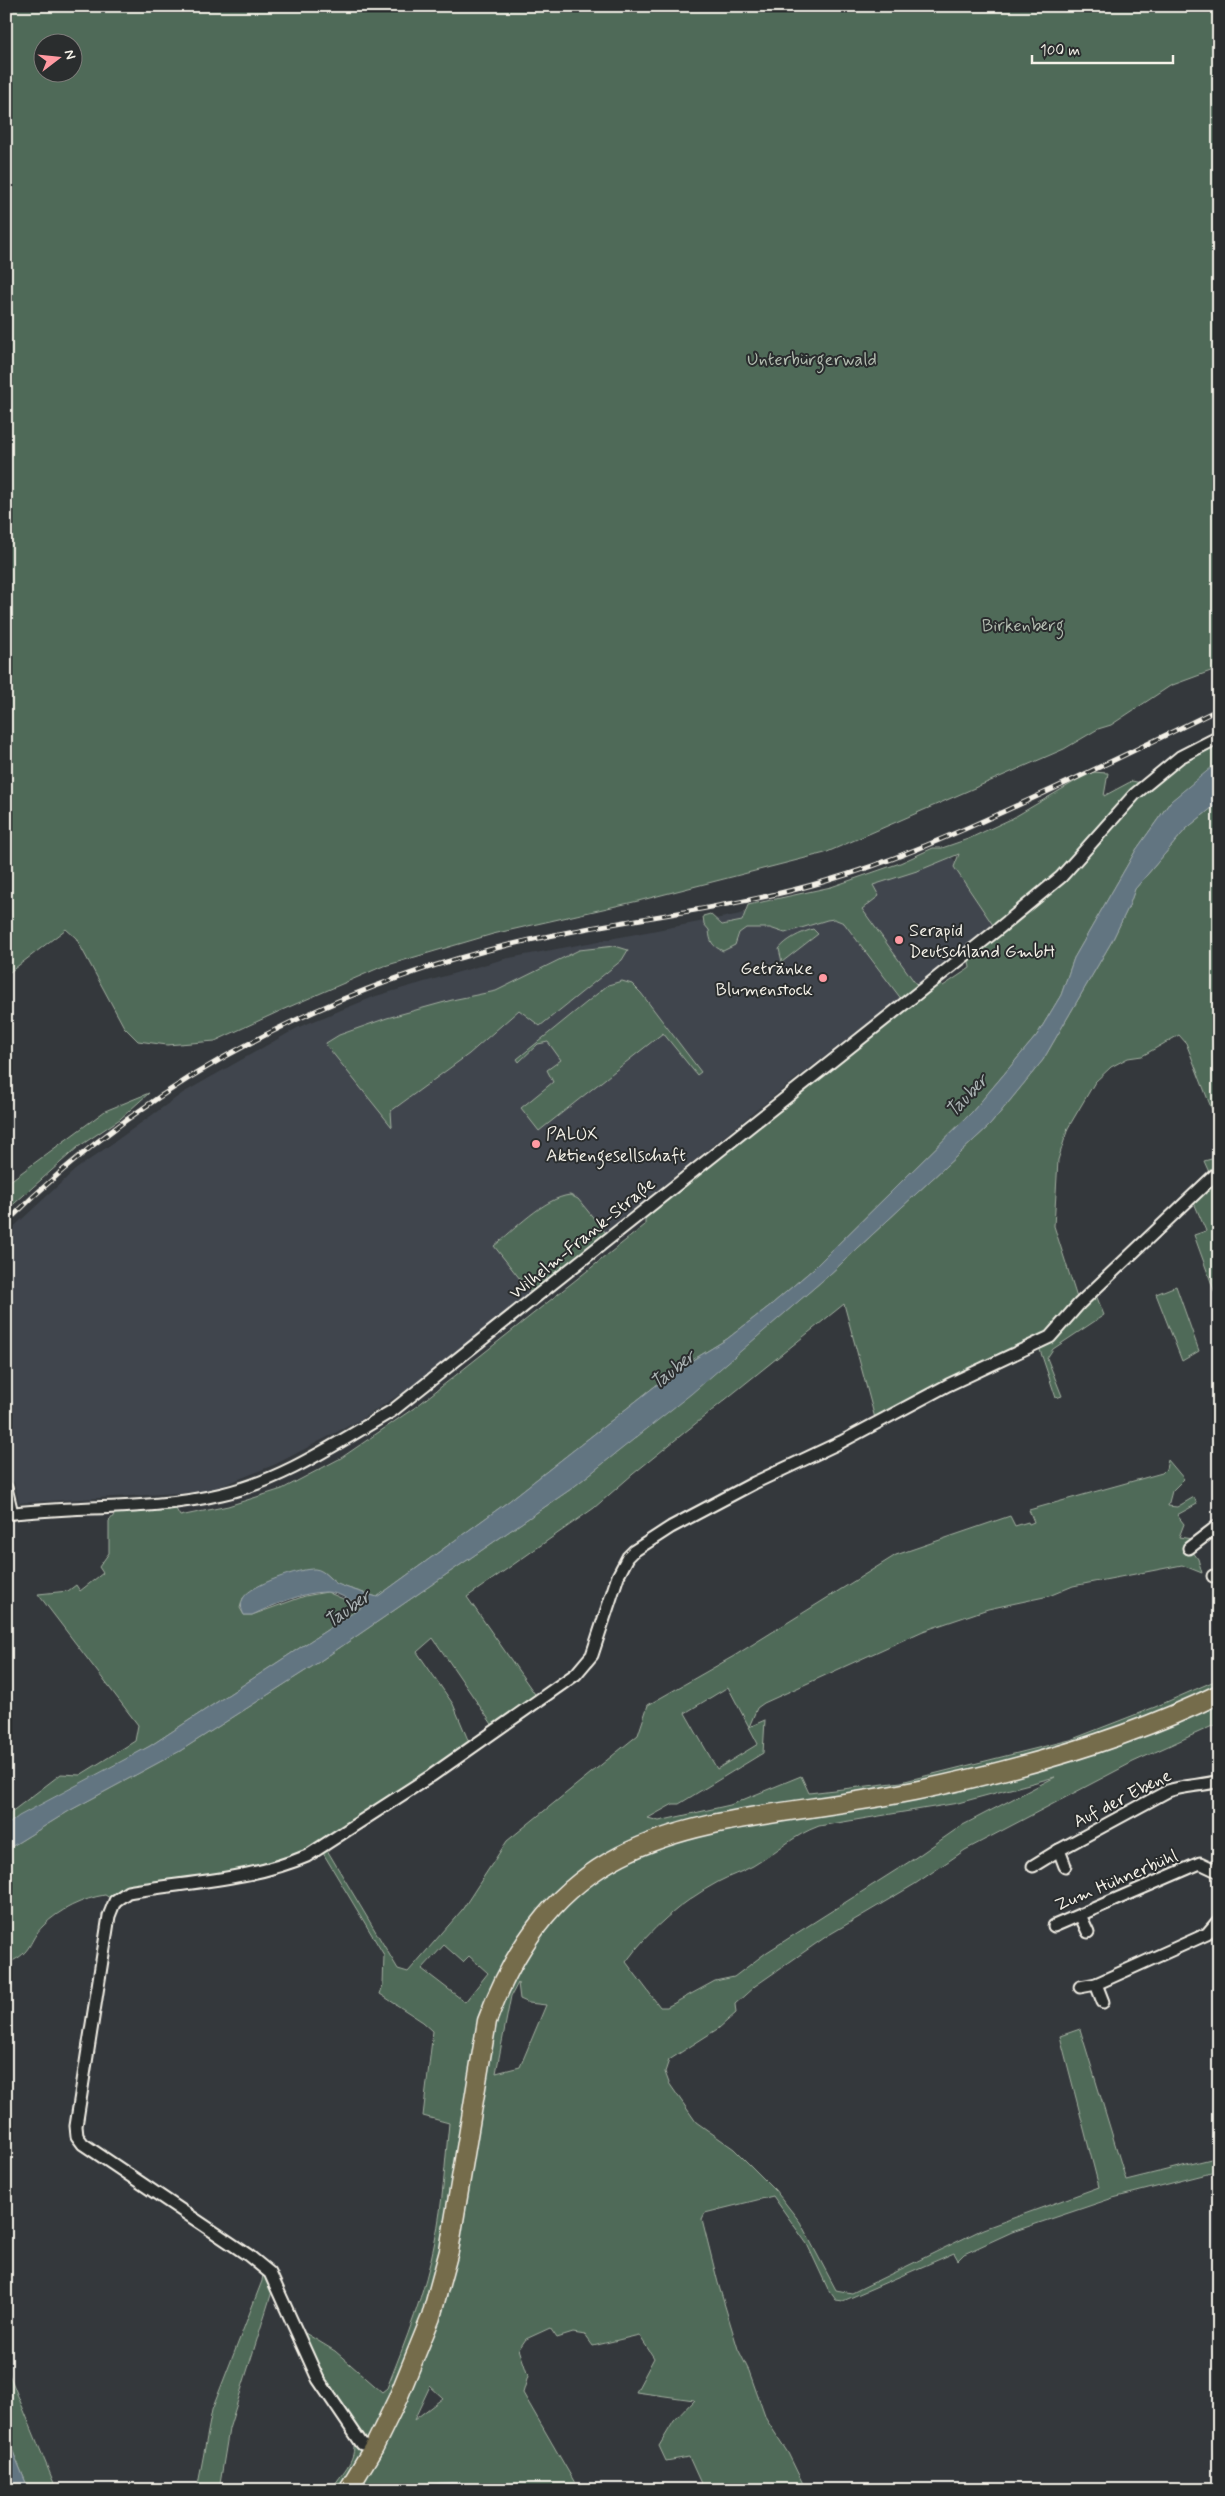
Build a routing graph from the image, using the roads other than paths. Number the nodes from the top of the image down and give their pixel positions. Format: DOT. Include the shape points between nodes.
graph roads {
  1 [pos="1219,737"];
  2 [pos="1219,1171"];
  3 [pos="6,1488"];
  4 [pos="9,1514"];
  5 [pos="1219,1525"];
  6 [pos="1190,1548"];
  7 [pos="1218,1694"];
  8 [pos="1219,1781"];
  9 [pos="1059,1850"];
  10 [pos="1033,1866"];
  11 [pos="1065,1866"];
  12 [pos="1219,1872"];
  13 [pos="1080,1915"];
  14 [pos="1219,1920"];
  15 [pos="1054,1926"];
  16 [pos="1088,1932"];
  17 [pos="1096,1984"];
  18 [pos="1080,1987"];
  19 [pos="1103,2002"];
  20 [pos="374,2447"];
  21 [pos="348,2490"];
  1 -- 4 [label="street, Wilhelm-Frank-Straße" via="1180,757 1135,794 1061,877 997,930 392,1411 296,1467 222,1494 150,1505"];
  2 -- 20 [label="street" via="1089,1294 1050,1337 746,1488 671,1527 634,1552 618,1576 588,1662 576,1674 431,1776 307,1856 290,1863 239,1875 128,1892 115,1901 109,1916 100,1968 77,2136 83,2144 270,2273 318,2379 362,2444"];
  3 -- 4 [label="street"];
  5 -- 6 [label="street"];
  7 -- 20 [label="main road" via="1180,1713 1048,1758 915,1791 749,1816 680,1831 639,1845 603,1864 567,1894 531,1933 517,1955 499,1988 487,2021 449,2251 419,2352"];
  8 -- 9 [label="street, Auf der Ebene" via="1168,1791"];
  9 -- 10 [label="street, Auf der Ebene"];
  9 -- 11 [label="street"];
  12 -- 13 [label="street, Zum Hühnerbühl" via="1200,1863"];
  13 -- 15 [label="street, Zum Hühnerbühl"];
  13 -- 16 [label="street"];
  14 -- 17 [label="street" via="1207,1934"];
  17 -- 18 [label="street"];
  17 -- 19 [label="street"];
  20 -- 21 [label="main road"];
}
